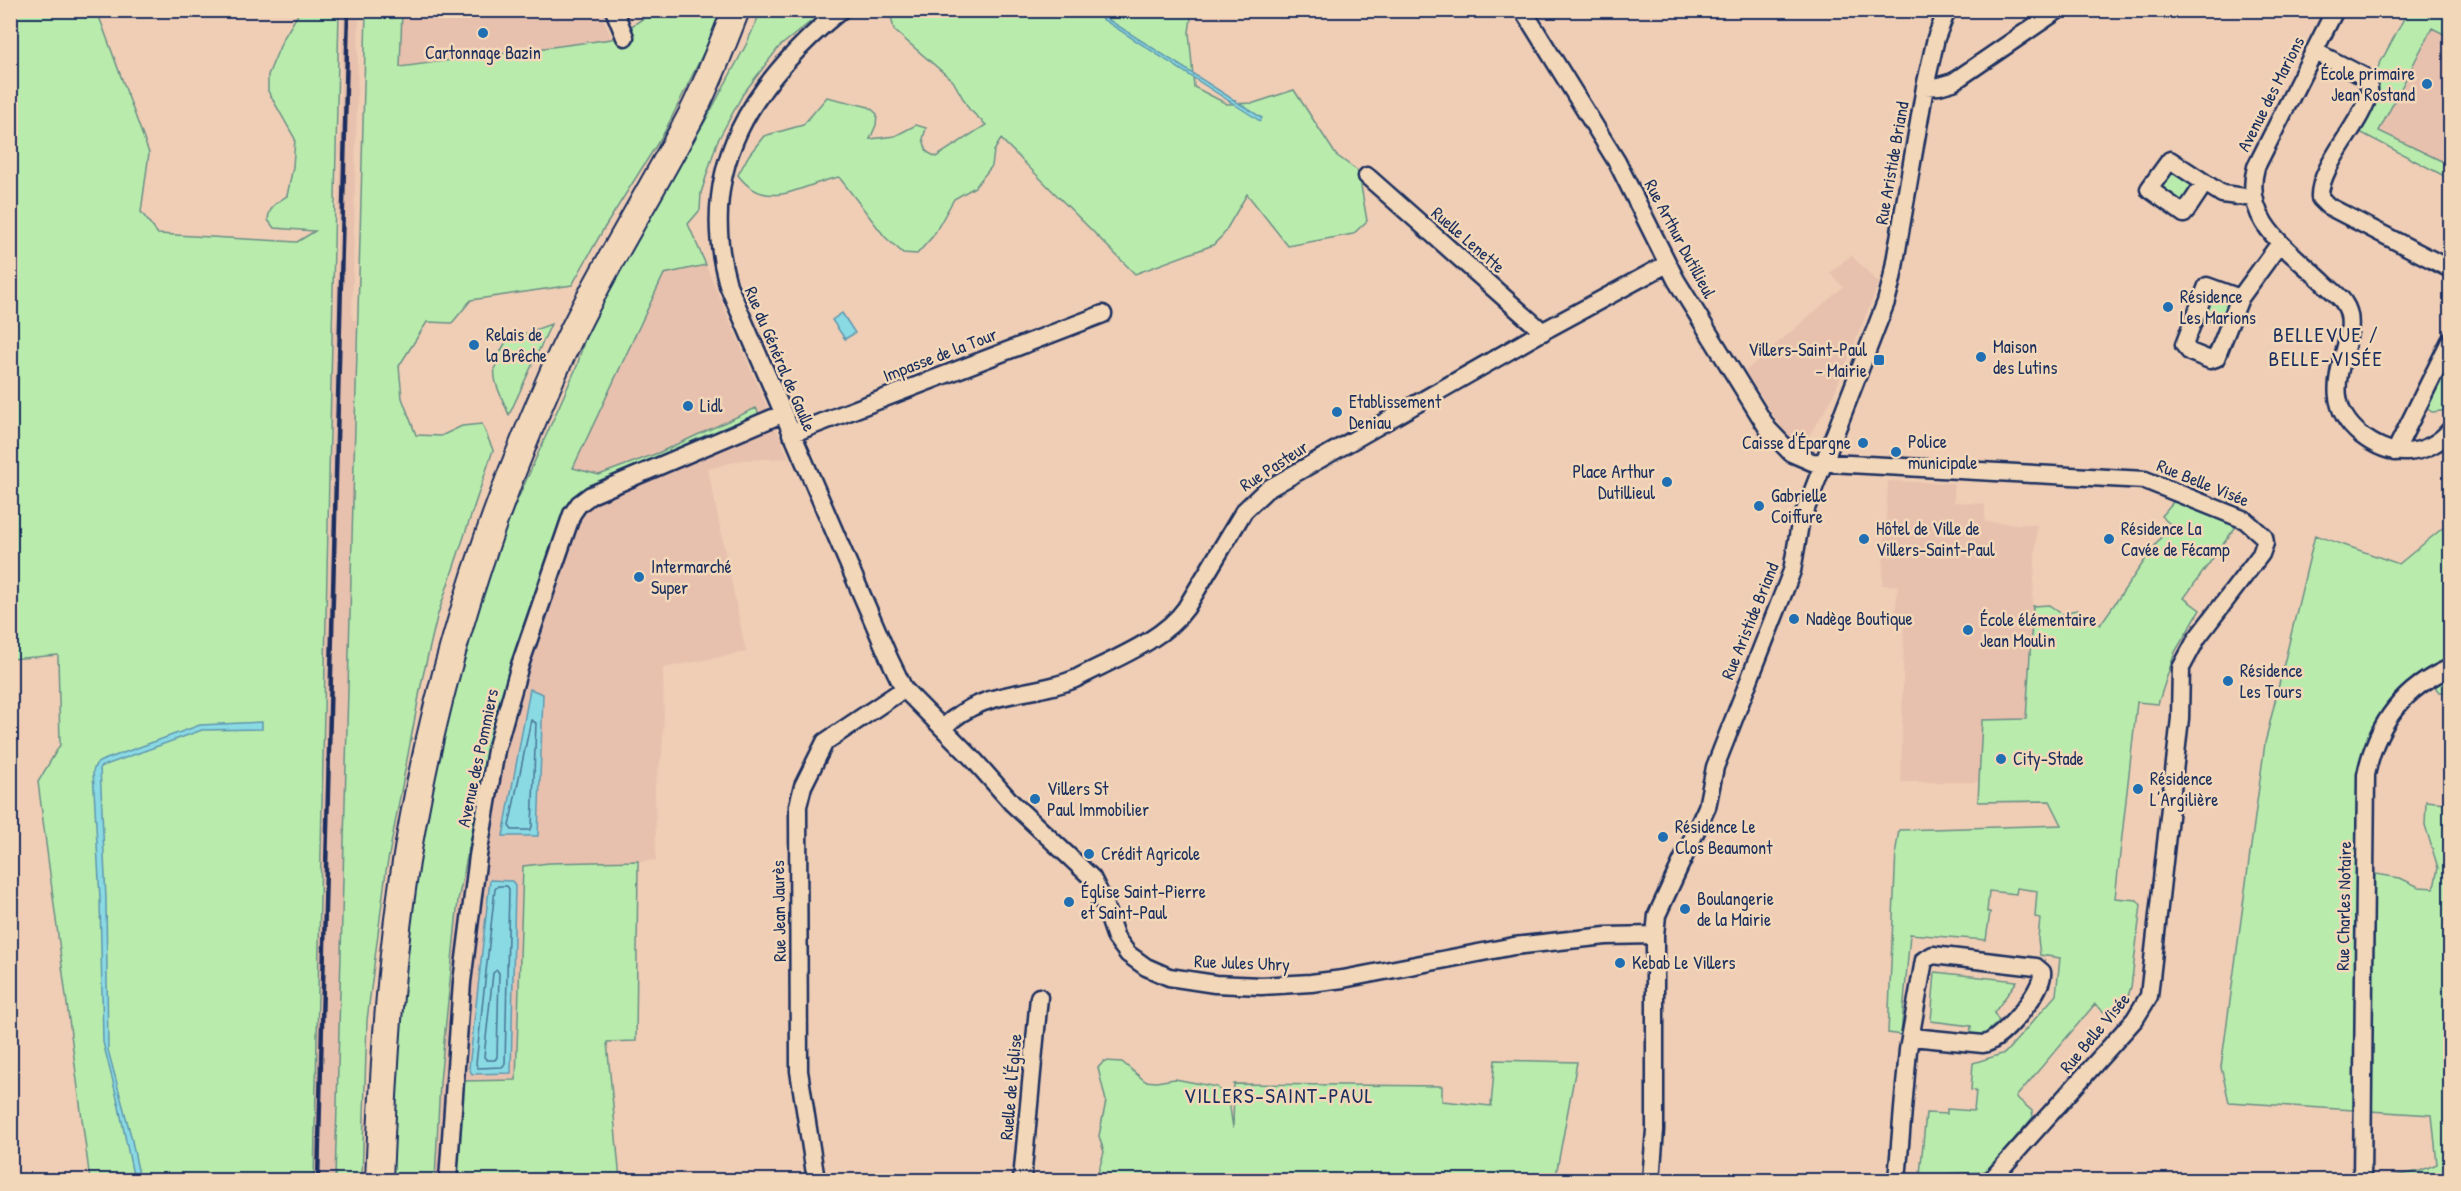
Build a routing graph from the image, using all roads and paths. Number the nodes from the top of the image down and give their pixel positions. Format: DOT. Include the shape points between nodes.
graph roads {
  1 [pos="614,10"];
  2 [pos="736,10"];
  3 [pos="750,10"];
  4 [pos="841,10"];
  5 [pos="1523,10"];
  6 [pos="1947,10"];
  7 [pos="2058,10"];
  8 [pos="2335,10"];
  9 [pos="625,37"];
  10 [pos="2314,51"];
  11 [pos="1925,87"];
  12 [pos="1367,176"];
  13 [pos="658,178"];
  14 [pos="2204,184"];
  15 [pos="2253,198"];
  16 [pos="2280,243"];
  17 [pos="1667,264"];
  18 [pos="2451,269"];
  19 [pos="2240,298"];
  20 [pos="1103,314"];
  21 [pos="1543,332"];
  22 [pos="2451,341"];
  23 [pos="782,414"];
  24 [pos="2451,430"];
  25 [pos="791,434"];
  26 [pos="2395,452"];
  27 [pos="1822,462"];
  28 [pos="2451,668"];
  29 [pos="904,689"];
  30 [pos="943,728"];
  31 [pos="1655,935"];
  32 [pos="1039,998"];
  33 [pos="1912,1037"];
  34 [pos="379,1180"];
  35 [pos="448,1180"];
  36 [pos="816,1180"];
  37 [pos="1023,1180"];
  38 [pos="1651,1180"];
  39 [pos="1897,1180"];
  40 [pos="1992,1180"];
  41 [pos="2013,1180"];
  42 [pos="2362,1180"];
  1 -- 9 [label="street"];
  2 -- 13 [label="main road" via="699,99"];
  3 -- 13 [label="main road" via="707,106"];
  4 -- 23 [label="street, Rue du Général de Gaulle" via="785,62 753,102 734,140 720,188 718,229 723,270"];
  5 -- 17 [label="street, Rue Arthur Dutillieul" via="1617,162"];
  6 -- 11 [label="street, Rue Aristide Briand"];
  7 -- 11 [label="street" via="1953,82"];
  8 -- 10 [label="street, Avenue des Marions"];
  10 -- 15 [label="street, Avenue des Marions" via="2260,156 2253,177"];
  10 -- 18 [label="street" via="2363,76 2369,92 2323,178 2320,198 2328,206"];
  11 -- 27 [label="street, Rue Aristide Briand" via="1886,302"];
  12 -- 21 [label="street, Ruelle Lenette"];
  13 -- 34 [label="main road" via="591,296 528,432 494,518 446,672 417,800 400,905 388,1018"];
  14 -- 15 [label="street" via="2222,194"];
  15 -- 16 [label="street" via="2260,218"];
  16 -- 19 [label="street"];
  16 -- 26 [label="street" via="2346,305 2350,327 2337,381 2341,408 2357,432"];
  17 -- 21 [label="street, Rue Pasteur"];
  17 -- 27 [label="street, Rue Arthur Dutillieul" via="1768,429 1784,448 1804,460"];
  20 -- 25 [label="street, Impasse de la Tour"];
  21 -- 30 [label="street, Rue Pasteur" via="1259,496 1244,511 1182,614 1163,632 1075,679 995,698 957,715"];
  22 -- 26 [label="street"];
  23 -- 25 [label="street, Rue du Général de Gaulle"];
  23 -- 35 [label="street, Avenue des Pommiers" via="591,495 572,514 520,665 496,750 462,982"];
  24 -- 26 [label="street" via="2428,447"];
  25 -- 29 [label="street, Rue du Général de Gaulle"];
  27 -- 31 [label="street, Rue Aristide Briand" via="1797,532 1792,571 1715,767 1707,807 1661,905"];
  27 -- 40 [label="street, Rue Belle Visée" via="2145,480 2245,520 2260,532 2265,543 2261,554 2196,638 2181,668 2180,718 2150,996 2135,1019"];
  28 -- 42 [label="street, Rue Charles Notaire" via="2417,687 2390,713 2376,739 2366,775"];
  29 -- 30 [label="street, Rue du Général de Gaulle"];
  29 -- 36 [label="street, Rue Jean Jaurès" via="825,742 803,786 798,806 799,1071"];
  30 -- 31 [label="street, Rue Jules Uhry" via="1012,803 1092,878 1116,938 1128,954 1169,977 1260,986 1311,983 1514,946"];
  31 -- 38 [label="street, Rue Aristide Briand" via="1655,1130"];
  32 -- 37 [label="street, Ruelle de l'Église"];
  33 -- 33 [label="street" via="1994,1042 2035,994 2043,981 2042,972 2036,967 1927,957 1922,964"];
  33 -- 39 [label="street"];
  40 -- 41 [label="street"];
}
